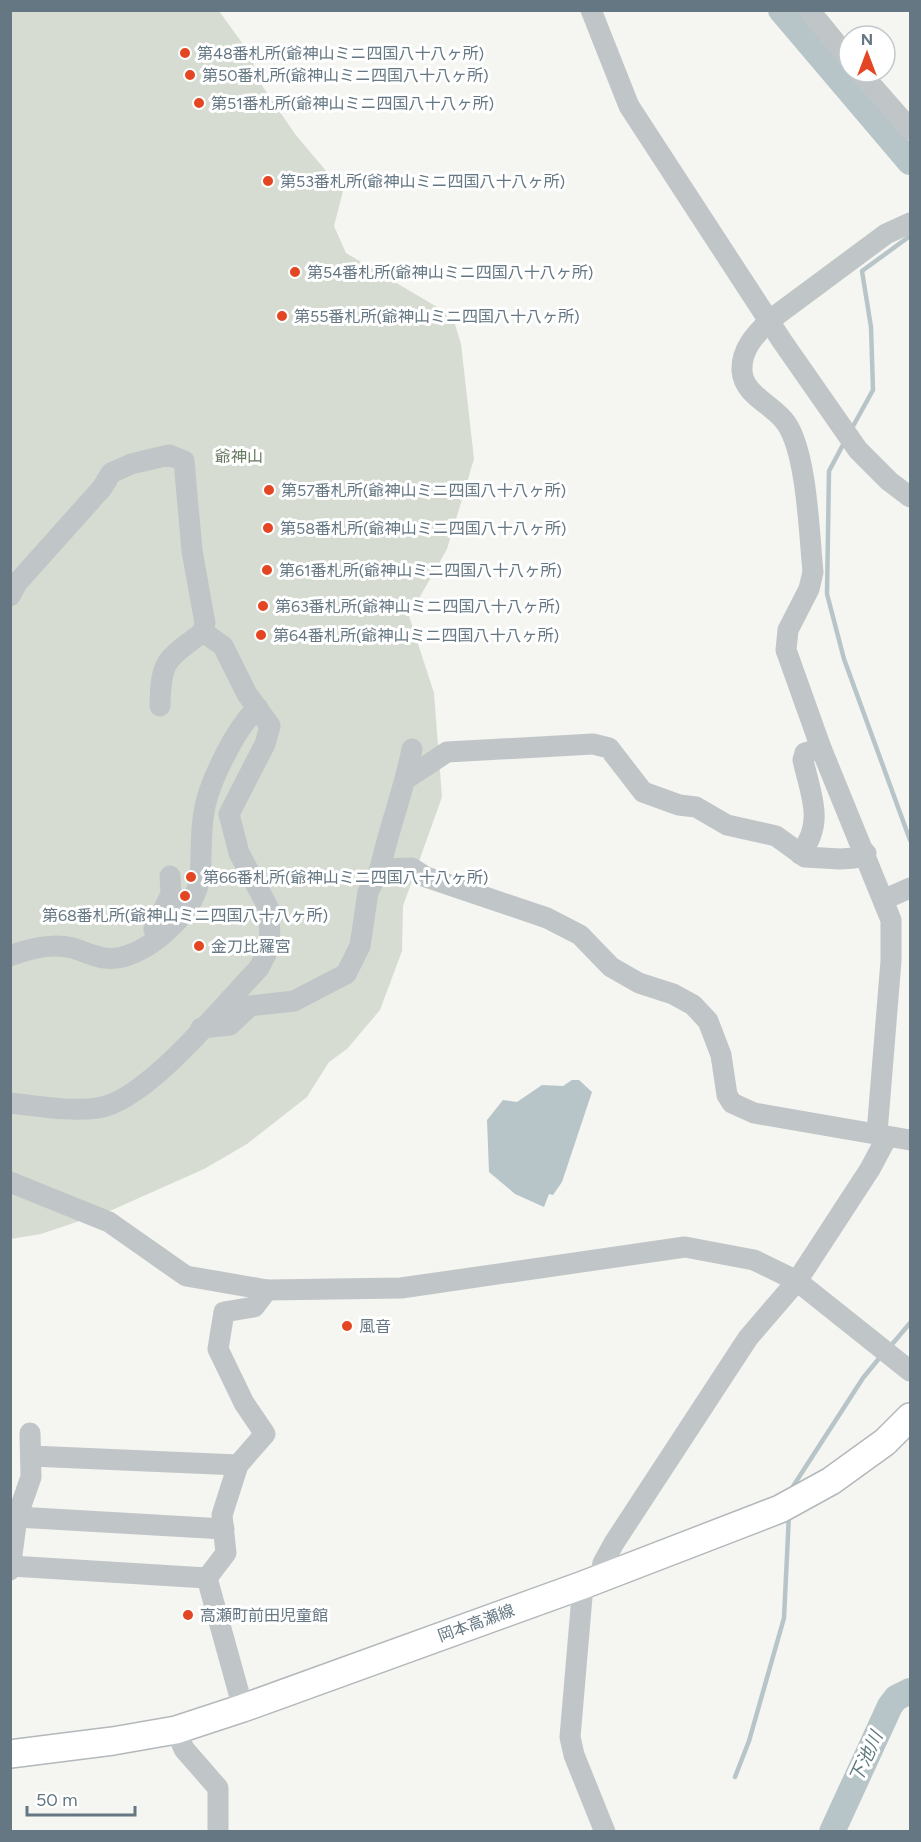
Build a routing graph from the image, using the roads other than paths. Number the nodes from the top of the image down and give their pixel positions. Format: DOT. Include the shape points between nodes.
graph roads {
  1 [pos="591,10"];
  2 [pos="809,10"];
  3 [pos="837,44"];
  4 [pos="871,84"];
  5 [pos="910,129"];
  6 [pos="910,223"];
  7 [pos="770,320"];
  8 [pos="910,497"];
  9 [pos="10,596"];
  10 [pos="203,632"];
  11 [pos="160,706"];
  12 [pos="258,708"];
  13 [pos="821,748"];
  14 [pos="412,749"];
  15 [pos="406,779"];
  16 [pos="866,853"];
  17 [pos="800,854"];
  18 [pos="380,869"];
  19 [pos="170,876"];
  20 [pos="910,888"];
  21 [pos="885,898"];
  22 [pos="160,937"];
  23 [pos="10,956"];
  24 [pos="201,1028"];
  25 [pos="10,1103"];
  26 [pos="882,1135"];
  27 [pos="910,1140"];
  28 [pos="10,1182"];
  29 [pos="797,1281"];
  30 [pos="267,1290"];
  31 [pos="910,1371"];
  32 [pos="910,1417"];
  33 [pos="30,1433"];
  34 [pos="31,1456"];
  35 [pos="238,1465"];
  36 [pos="17,1517"];
  37 [pos="224,1529"];
  38 [pos="11,1566"];
  39 [pos="10,1570"];
  40 [pos="207,1578"];
  41 [pos="591,1581"];
  42 [pos="243,1708"];
  43 [pos="176,1730"];
  44 [pos="10,1754"];
  45 [pos="218,1832"];
  46 [pos="605,1832"];
  1 -- 7 [label="street" via="630,106"];
  2 -- 3 [label="street"];
  4 -- 5 [label="street"];
  6 -- 7 [label="street" via="886,234"];
  7 -- 8 [label="street" via="858,450"];
  7 -- 13 [label="street" via="753,337 743,357 742,374 752,393 786,423 800,458 813,572 809,589 788,630 786,650"];
  9 -- 10 [label="street" via="111,473 169,455 184,460"];
  10 -- 11 [label="street" via="163,667"];
  10 -- 12 [label="street" via="224,646"];
  12 -- 22 [label="street" via="247,717 212,786 204,811 200,879 182,917"];
  12 -- 24 [label="street" via="270,726 269,731 229,814 239,853 269,909 270,946 258,968"];
  13 -- 16 [label="street"];
  13 -- 17 [label="street" via="805,753 803,760 815,827"];
  14 -- 15 [label="street"];
  15 -- 17 [label="street" via="447,752 593,744 609,748 644,792 696,807 727,825 776,836"];
  15 -- 18 [label="street"];
  16 -- 17 [label="street" via="840,859"];
  16 -- 21 [label="street"];
  18 -- 24 [label="street" via="368,892 360,946 346,974 294,1001 250,1006 230,1026"];
  18 -- 26 [label="street" via="412,868 547,918 580,935 611,967 693,1005 708,1021 732,1103 754,1113"];
  19 -- 22 [label="street" via="171,894 154,929"];
  20 -- 21 [label="street"];
  21 -- 26 [label="street" via="891,920 891,961"];
  22 -- 23 [label="street" via="124,957 96,958 71,948 30,948"];
  24 -- 25 [label="street" via="149,1082 122,1101 98,1108"];
  26 -- 27 [label="street"];
  26 -- 29 [label="street" via="878,1156"];
  28 -- 30 [label="street" via="109,1222 186,1276"];
  29 -- 30 [label="street" via="754,1260 685,1248 401,1288"];
  29 -- 31 [label="street"];
  29 -- 41 [label="street" via="747,1338"];
  30 -- 35 [label="street" via="254,1307 224,1312 218,1349 244,1403 265,1434"];
  32 -- 41 [label="main road, 岡本高瀬線" via="885,1442 831,1481 780,1509"];
  33 -- 34 [label="street"];
  34 -- 35 [label="street"];
  34 -- 36 [label="street" via="31,1477"];
  35 -- 37 [label="street" via="222,1515"];
  36 -- 37 [label="street"];
  36 -- 38 [label="street"];
  37 -- 40 [label="street" via="226,1553"];
  38 -- 39 [label="street"];
  38 -- 40 [label="street"];
  40 -- 42 [label="street"];
  41 -- 42 [label="main road, 岡本高瀬線"];
  41 -- 46 [label="street" via="570,1737"];
  42 -- 43 [label="main road, 岡本高瀬線"];
  43 -- 44 [label="main road, 岡本高瀬線"];
  43 -- 45 [label="street" via="184,1749 218,1788"];
}
